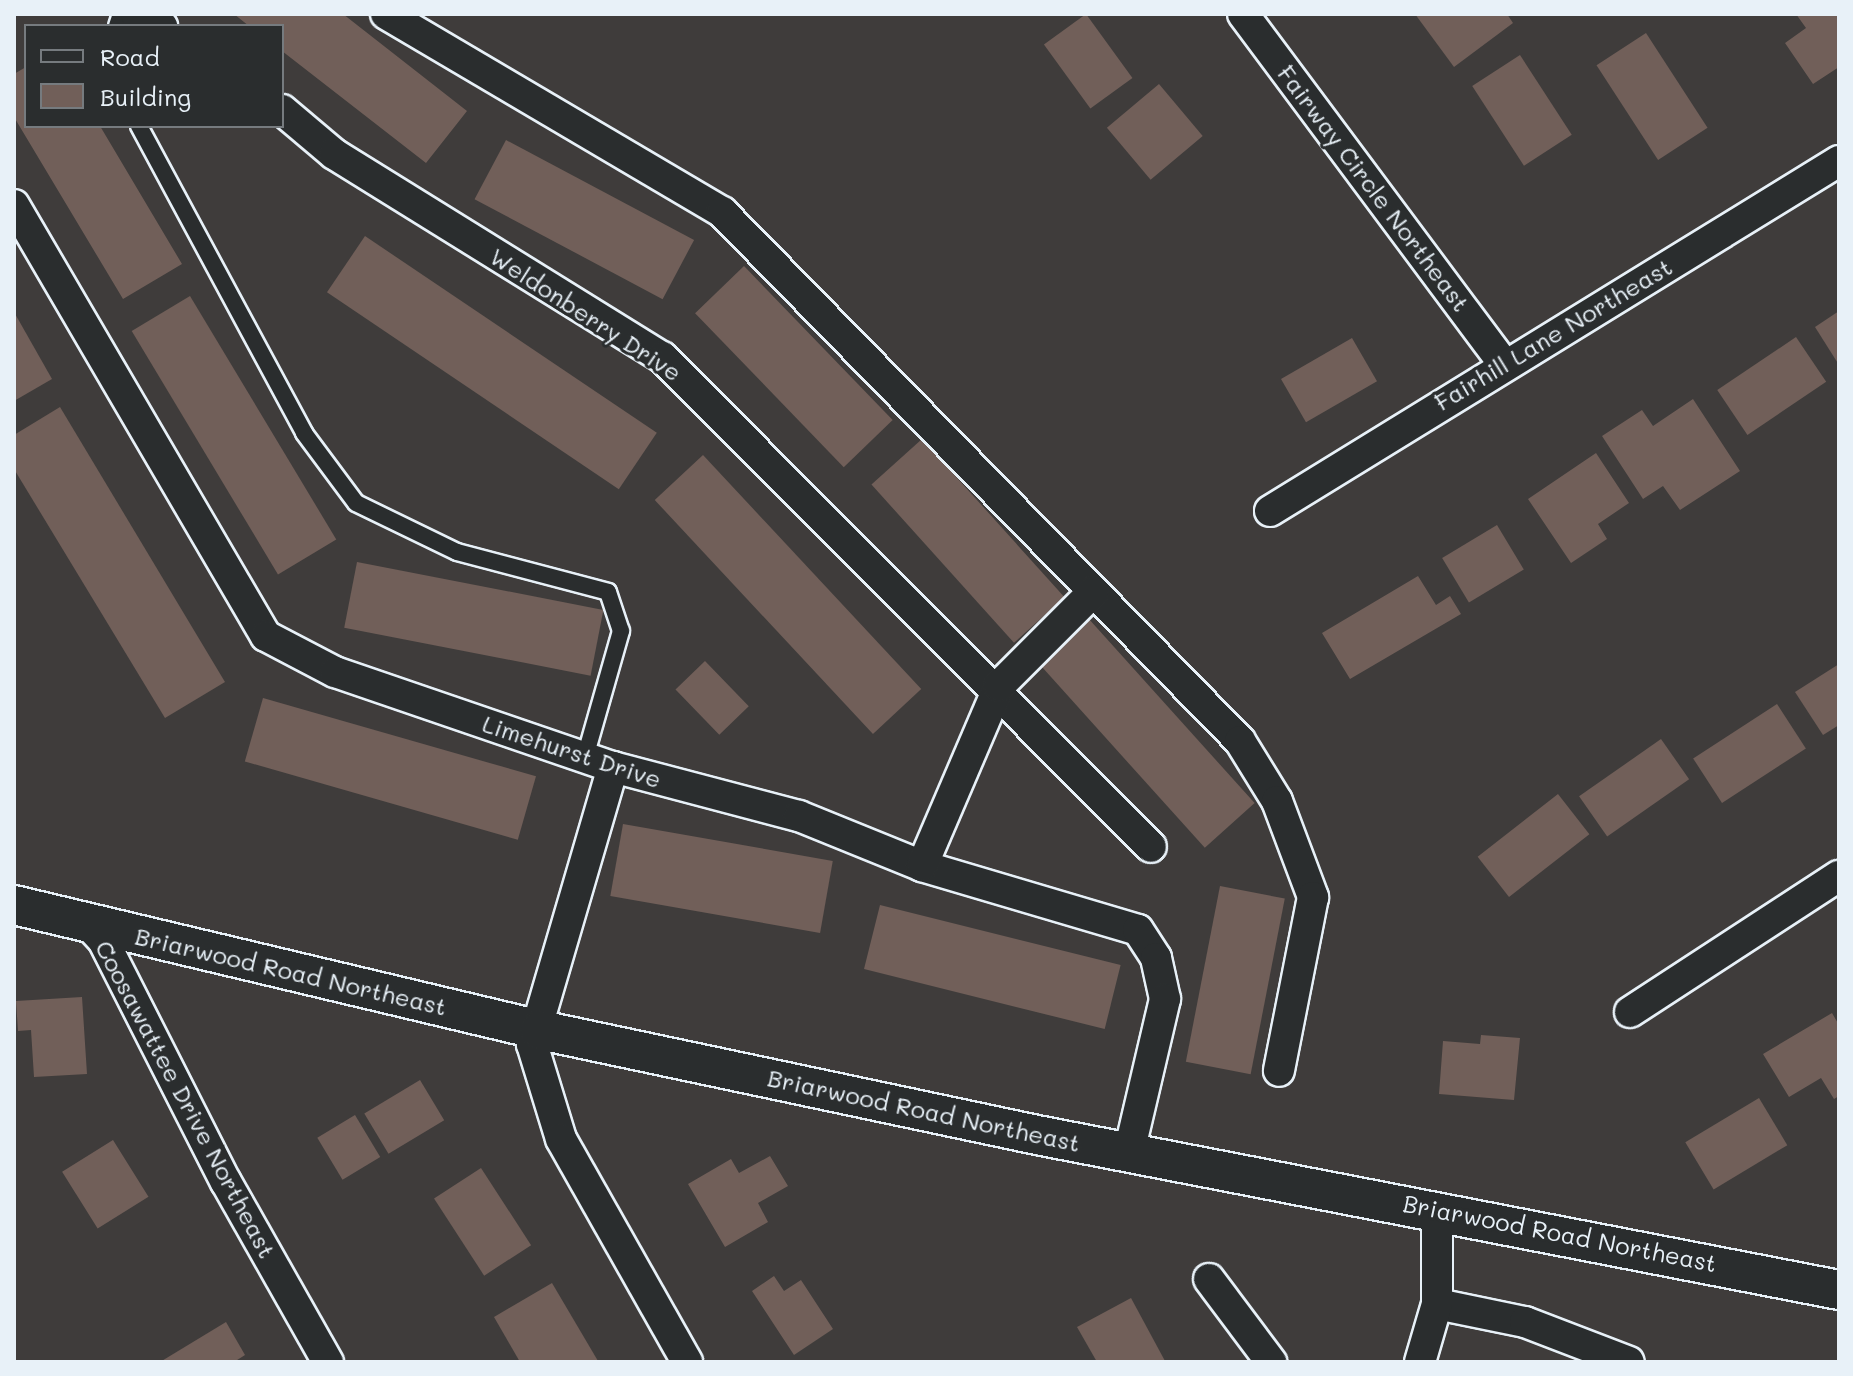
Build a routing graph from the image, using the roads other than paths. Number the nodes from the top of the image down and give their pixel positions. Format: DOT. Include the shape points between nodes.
graph roads {
  1 [pos="136,14"];
  2 [pos="386,14"];
  3 [pos="1243,14"];
  4 [pos="158,24"];
  5 [pos="284,112"];
  6 [pos="140,128"];
  7 [pos="1839,161"];
  8 [pos="14,205"];
  9 [pos="1503,363"];
  10 [pos="1270,511"];
  11 [pos="1093,592"];
  12 [pos="999,686"];
  13 [pos="599,762"];
  14 [pos="1151,847"];
  15 [pos="922,866"];
  16 [pos="1839,876"];
  17 [pos="14,905"];
  18 [pos="87,923"];
  19 [pos="1630,1012"];
  20 [pos="540,1030"];
  21 [pos="1279,1071"];
  22 [pos="1129,1153"];
  23 [pos="1437,1210"];
  24 [pos="1209,1279"];
  25 [pos="1839,1290"];
  26 [pos="1437,1304"];
  27 [pos="328,1362"];
  28 [pos="687,1362"];
  29 [pos="1271,1362"];
  30 [pos="1420,1362"];
  31 [pos="1629,1362"];
  1 -- 4 [label="street"];
  2 -- 11 [label="street" via="722,212"];
  3 -- 9 [label="street, Fairway Circle Northeast"];
  5 -- 12 [label="street, Weldonberry Drive" via="334,154 662,357"];
  6 -- 13 [label="lane" via="304,433 356,503 457,552 608,592 621,631"];
  7 -- 9 [label="street, Fairhill Lane Northeast"];
  8 -- 13 [label="street, Limehurst Drive" via="266,636 335,672"];
  9 -- 10 [label="street, Fairhill Lane Northeast"];
  11 -- 12 [label="street"];
  11 -- 21 [label="street" via="1240,741 1277,801 1313,897"];
  12 -- 14 [label="street, Weldonberry Drive"];
  12 -- 15 [label="street"];
  13 -- 15 [label="street, Limehurst Drive" via="799,816"];
  13 -- 20 [label="street"];
  15 -- 22 [label="street, Limehurst Drive" via="1138,930 1156,958 1165,999"];
  16 -- 19 [label="street"];
  17 -- 18 [label="street, Briarwood Road Northeast"];
  18 -- 20 [label="street, Briarwood Road Northeast"];
  18 -- 27 [label="street, Coosawattee Drive Northeast" via="103,940 226,1182"];
  20 -- 22 [label="street, Briarwood Road Northeast"];
  20 -- 28 [label="street" via="532,1044 561,1139"];
  22 -- 23 [label="street, Briarwood Road Northeast"];
  23 -- 25 [label="street, Briarwood Road Northeast"];
  23 -- 26 [label="street"];
  24 -- 29 [label="street"];
  26 -- 30 [label="street"];
  26 -- 31 [label="street" via="1525,1322"];
}
